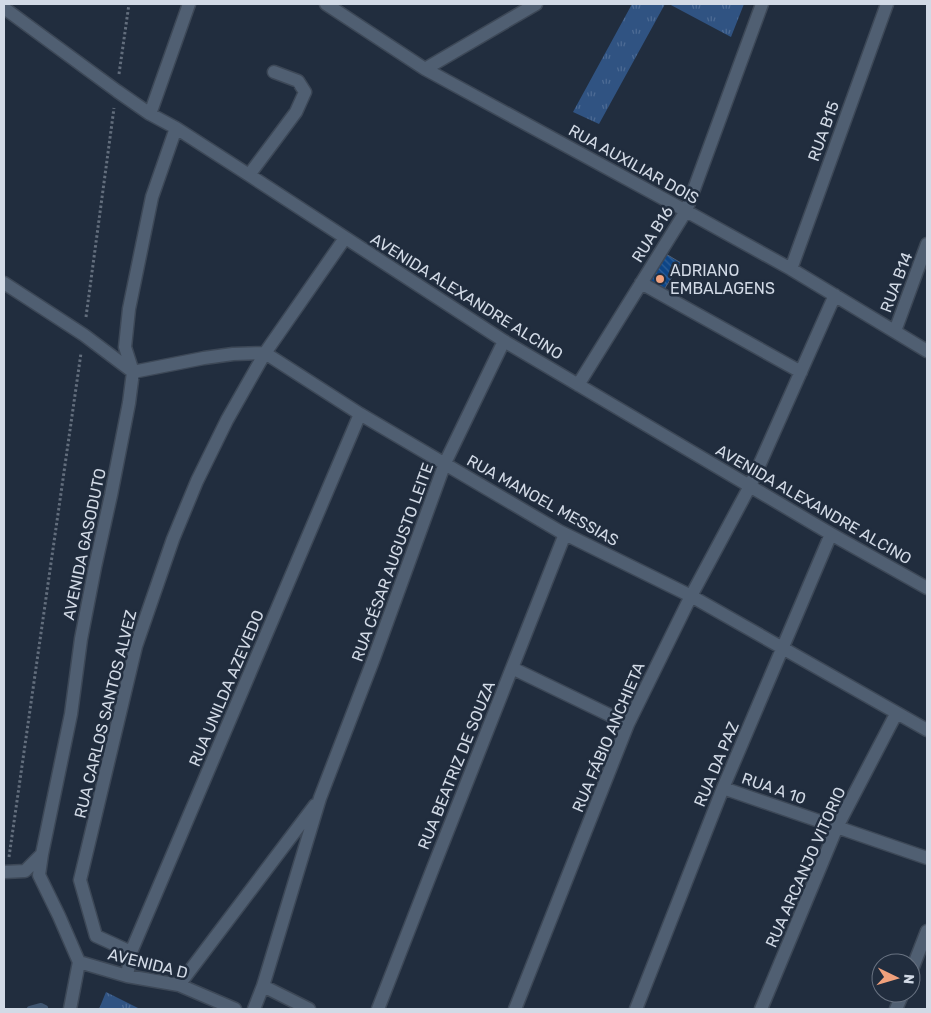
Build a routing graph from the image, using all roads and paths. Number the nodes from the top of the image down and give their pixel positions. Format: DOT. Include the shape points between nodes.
graph roads {
  1 [pos="129,4"];
  2 [pos="189,4"];
  3 [pos="326,4"];
  4 [pos="536,4"];
  5 [pos="762,4"];
  6 [pos="886,4"];
  7 [pos="4,8"];
  8 [pos="425,69"];
  9 [pos="274,72"];
  10 [pos="117,91"];
  11 [pos="150,114"];
  12 [pos="176,128"];
  13 [pos="249,175"];
  14 [pos="686,211"];
  15 [pos="345,238"];
  16 [pos="927,244"];
  17 [pos="791,269"];
  18 [pos="641,283"];
  19 [pos="4,284"];
  20 [pos="835,295"];
  21 [pos="895,331"];
  22 [pos="84,335"];
  23 [pos="504,340"];
  24 [pos="927,351"];
  25 [pos="265,353"];
  26 [pos="133,372"];
  27 [pos="801,372"];
  28 [pos="578,385"];
  29 [pos="360,414"];
  30 [pos="445,463"];
  31 [pos="750,486"];
  32 [pos="564,534"];
  33 [pos="832,534"];
  34 [pos="927,588"];
  35 [pos="690,596"];
  36 [pos="783,648"];
  37 [pos="512,668"];
  38 [pos="896,714"];
  39 [pos="628,724"];
  40 [pos="927,730"];
  41 [pos="723,788"];
  42 [pos="320,798"];
  43 [pos="837,827"];
  44 [pos="42,854"];
  45 [pos="927,858"];
  46 [pos="5,872"];
  47 [pos="927,931"];
  48 [pos="131,952"];
  49 [pos="918,953"];
  50 [pos="79,962"];
  51 [pos="127,976"];
  52 [pos="179,984"];
  53 [pos="263,986"];
  54 [pos="70,1009"];
  55 [pos="235,1009"];
  56 [pos="254,1009"];
  57 [pos="309,1009"];
  58 [pos="378,1009"];
  59 [pos="515,1009"];
  60 [pos="636,1009"];
  61 [pos="761,1009"];
  1 -- 10 [label="path"];
  2 -- 11 [label="street"];
  3 -- 8 [label="street, RUA AUXILIAR DOIS"];
  4 -- 8 [label="street"];
  5 -- 14 [label="street, RUA B16"];
  6 -- 17 [label="street, RUA B15"];
  7 -- 10 [label="street, AVENIDA ALEXANDRE ALCINO"];
  8 -- 14 [label="street, RUA AUXILIAR DOIS"];
  9 -- 13 [label="street" via="298,81 305,92 296,112"];
  10 -- 11 [label="street, AVENIDA ALEXANDRE ALCINO"];
  10 -- 22 [label="path"];
  11 -- 12 [label="street, AVENIDA ALEXANDRE ALCINO"];
  12 -- 13 [label="street, AVENIDA ALEXANDRE ALCINO"];
  12 -- 26 [label="street, AVENIDA GASODUTO" via="152,198 129,309 125,347"];
  13 -- 15 [label="street, AVENIDA ALEXANDRE ALCINO"];
  14 -- 17 [label="street, RUA AUXILIAR DOIS"];
  14 -- 18 [label="street, RUA B16"];
  15 -- 23 [label="street, AVENIDA ALEXANDRE ALCINO"];
  15 -- 25 [label="street, RUA CARLOS SANTOS ALVEZ"];
  16 -- 21 [label="street, RUA B14"];
  17 -- 20 [label="street, RUA AUXILIAR DOIS"];
  18 -- 27 [label="street"];
  18 -- 28 [label="street, RUA B16"];
  19 -- 22 [label="street"];
  20 -- 21 [label="street, RUA AUXILIAR DOIS"];
  20 -- 27 [label="street, RUA FÁBIO ANCHIETA"];
  21 -- 24 [label="street, RUA AUXILIAR DOIS"];
  22 -- 26 [label="street"];
  22 -- 46 [label="path"];
  23 -- 28 [label="street, AVENIDA ALEXANDRE ALCINO"];
  23 -- 30 [label="street, RUA CÉSAR AUGUSTO LEITE"];
  25 -- 26 [label="street" via="233,354"];
  25 -- 29 [label="street, RUA MANOEL MESSIAS"];
  25 -- 48 [label="street, RUA CARLOS SANTOS ALVEZ" via="227,420 173,539 136,646 80,880 96,936"];
  26 -- 44 [label="street, AVENIDA GASODUTO" via="81,639 71,714"];
  27 -- 31 [label="street, RUA FÁBIO ANCHIETA"];
  28 -- 31 [label="street, AVENIDA ALEXANDRE ALCINO"];
  29 -- 30 [label="street, RUA MANOEL MESSIAS"];
  29 -- 48 [label="street, RUA UNILDA AZEVEDO"];
  30 -- 32 [label="street, RUA MANOEL MESSIAS"];
  30 -- 42 [label="street, RUA CÉSAR AUGUSTO LEITE"];
  31 -- 33 [label="street, AVENIDA ALEXANDRE ALCINO"];
  31 -- 35 [label="street, RUA FÁBIO ANCHIETA"];
  32 -- 35 [label="street, RUA MANOEL MESSIAS"];
  32 -- 37 [label="street, RUA BEATRIZ DE SOUZA"];
  33 -- 34 [label="street, AVENIDA ALEXANDRE ALCINO"];
  33 -- 36 [label="street, RUA DA PAZ"];
  35 -- 36 [label="street, RUA MANOEL MESSIAS"];
  35 -- 39 [label="street, RUA FÁBIO ANCHIETA"];
  36 -- 38 [label="street, RUA MANOEL MESSIAS"];
  36 -- 41 [label="street, RUA DA PAZ"];
  37 -- 39 [label="street"];
  37 -- 58 [label="street, RUA BEATRIZ DE SOUZA"];
  38 -- 40 [label="street, RUA MANOEL MESSIAS"];
  38 -- 43 [label="street, RUA ARCANJO VITORIO"];
  39 -- 59 [label="street, RUA FÁBIO ANCHIETA"];
  41 -- 43 [label="street, RUA A 10"];
  41 -- 60 [label="street, RUA DA PAZ"];
  42 -- 52 [label="street, RUA CÉSAR AUGUSTO LEITE"];
  42 -- 53 [label="street, RUA CÉSAR AUGUSTO LEITE"];
  43 -- 45 [label="street, RUA A 10"];
  43 -- 61 [label="street, RUA ARCANJO VITORIO"];
  44 -- 46 [label="street" via="24,871"];
  44 -- 50 [label="street, AVENIDA GASODUTO" via="39,875"];
  47 -- 49 [label="street"];
  48 -- 51 [label="street, RUA UNILDA AZEVEDO"];
  50 -- 51 [label="street, AVENIDA D"];
  50 -- 54 [label="street"];
  51 -- 52 [label="street, AVENIDA D"];
  52 -- 55 [label="street, AVENIDA D"];
  53 -- 56 [label="street"];
  53 -- 57 [label="street"];
}
